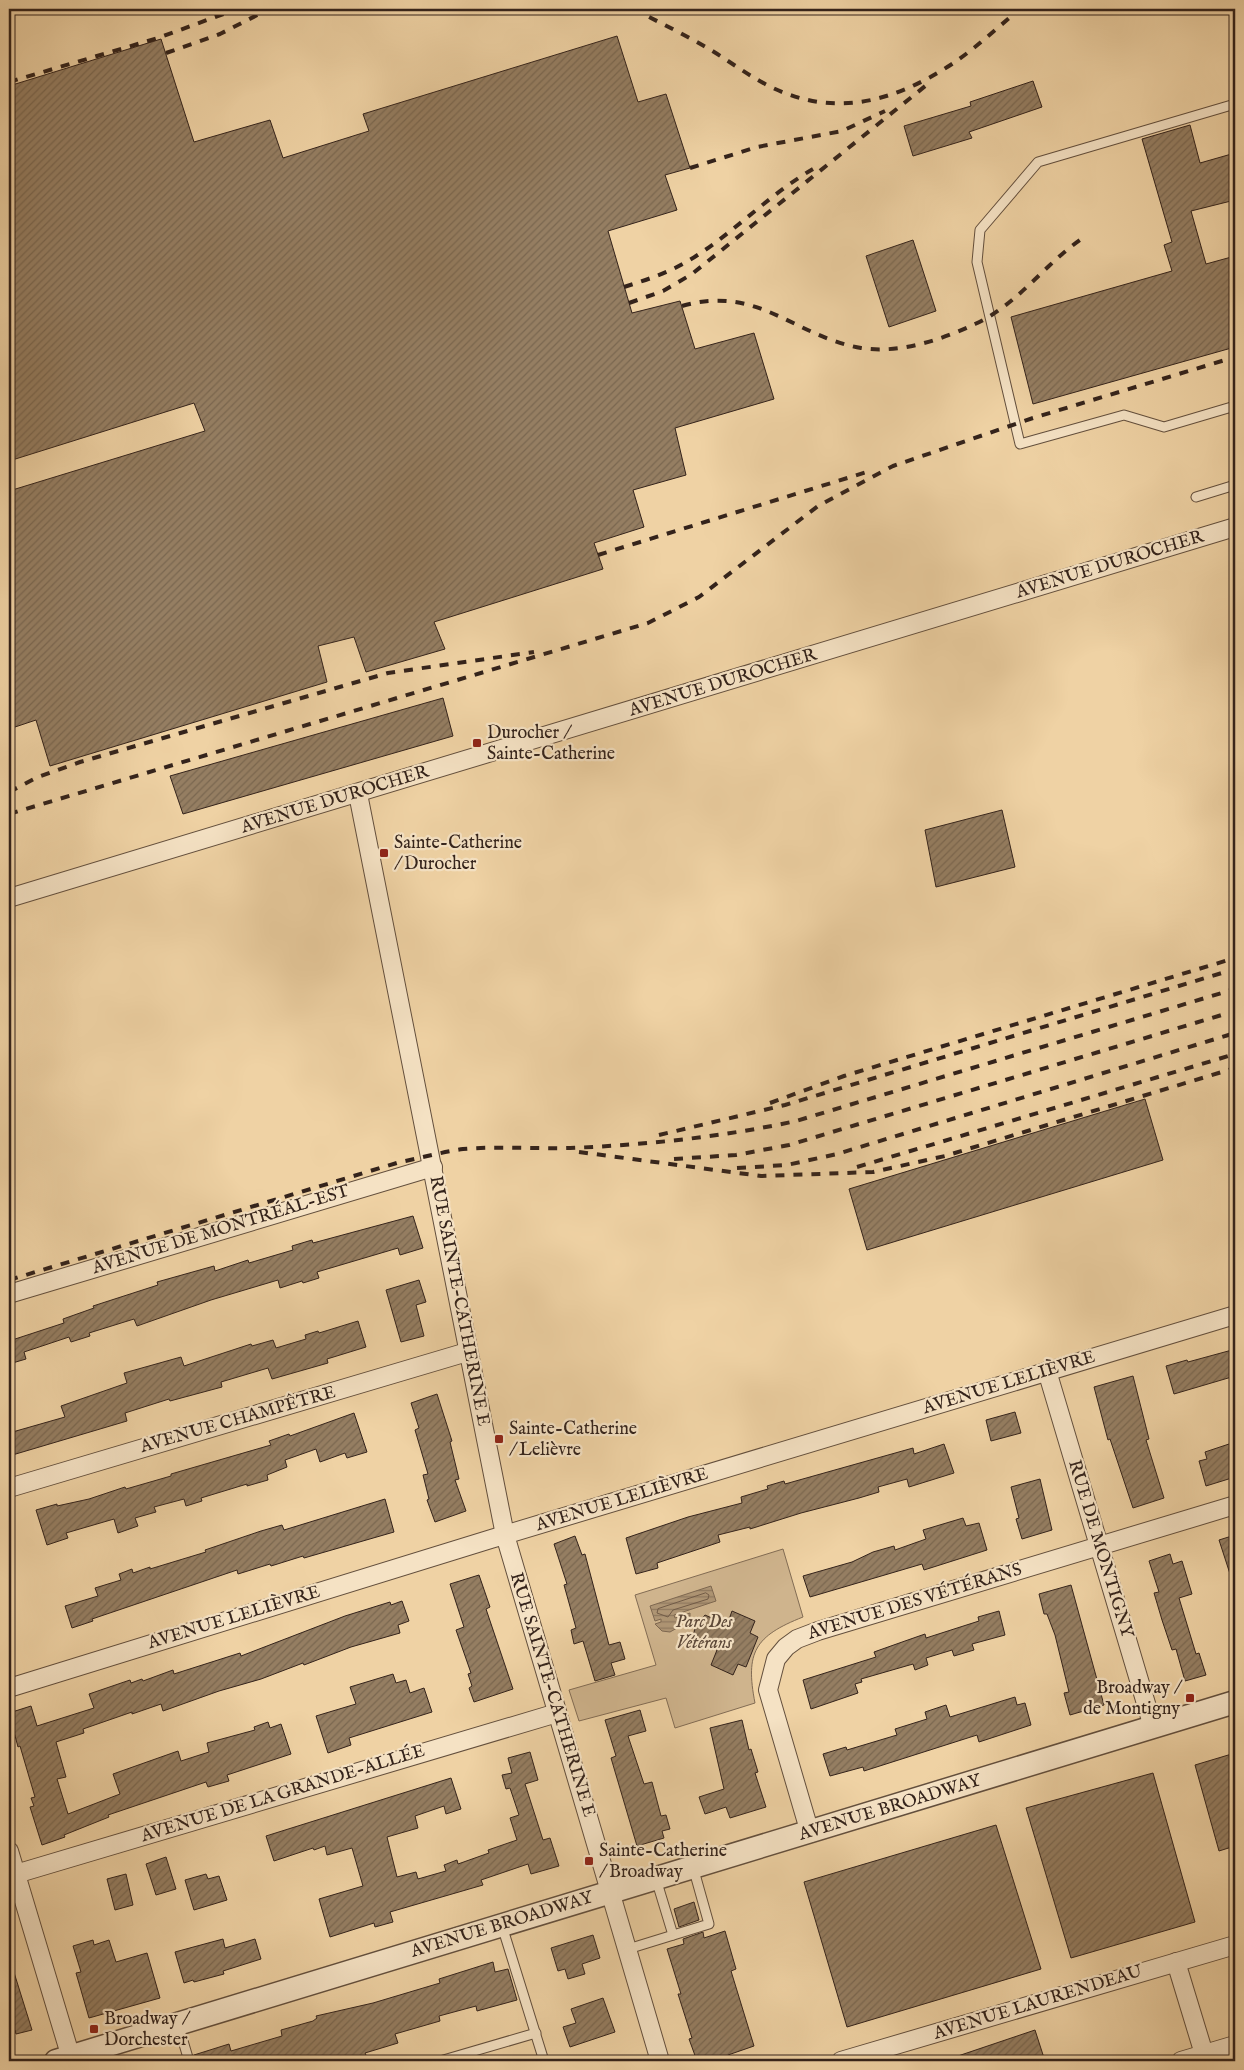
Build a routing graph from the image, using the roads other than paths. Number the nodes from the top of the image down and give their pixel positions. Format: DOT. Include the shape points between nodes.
graph roads {
  1 [pos="1235,104"];
  2 [pos="1235,406"];
  3 [pos="1235,485"];
  4 [pos="1196,497"];
  5 [pos="1235,527"];
  6 [pos="358,794"];
  7 [pos="9,898"];
  8 [pos="433,1167"];
  9 [pos="9,1294"];
  10 [pos="1235,1315"];
  11 [pos="467,1352"];
  12 [pos="1047,1371"];
  13 [pos="9,1488"];
  14 [pos="1235,1505"];
  15 [pos="505,1535"];
  16 [pos="1098,1546"];
  17 [pos="9,1688"];
  18 [pos="1235,1702"];
  19 [pos="557,1713"];
  20 [pos="1153,1727"];
  21 [pos="810,1833"];
  22 [pos="9,1851"];
  23 [pos="693,1868"];
  24 [pos="12,1875"];
  25 [pos="656,1879"];
  26 [pos="611,1892"];
  27 [pos="502,1925"];
  28 [pos="672,1935"];
  29 [pos="1235,1945"];
  30 [pos="628,1949"];
  31 [pos="1176,1962"];
  32 [pos="178,2024"];
  33 [pos="536,2032"];
  34 [pos="1235,2045"];
  35 [pos="1204,2054"];
  36 [pos="66,2060"];
  37 [pos="189,2061"];
  38 [pos="440,2061"];
  39 [pos="544,2061"];
  40 [pos="660,2061"];
  41 [pos="841,2061"];
  42 [pos="1181,2061"];
  1 -- 2 [label="lane" via="1038,162 980,230 977,262 1020,444 1124,415 1164,427"];
  3 -- 4 [label="lane"];
  5 -- 6 [label="street, AVENUE DUROCHER"];
  6 -- 7 [label="street, AVENUE DUROCHER"];
  6 -- 8 [label="street, RUE SAINTE-CATHERINE E"];
  8 -- 9 [label="street, AVENUE DE MONTRÉAL-EST"];
  8 -- 11 [label="street, RUE SAINTE-CATHERINE E"];
  10 -- 12 [label="street, AVENUE LELIÈVRE"];
  11 -- 13 [label="street, AVENUE CHAMPÊTRE"];
  11 -- 15 [label="street, RUE SAINTE-CATHERINE E"];
  12 -- 15 [label="street, AVENUE LELIÈVRE"];
  12 -- 16 [label="street, RUE DE MONTIGNY"];
  14 -- 16 [label="street, AVENUE DES VÉTÉRANS"];
  15 -- 17 [label="street, AVENUE LELIÈVRE"];
  15 -- 19 [label="street, RUE SAINTE-CATHERINE E"];
  16 -- 20 [label="street, RUE DE MONTIGNY"];
  16 -- 21 [label="street, AVENUE DES VÉTÉRANS" via="818,1631 786,1647 776,1658 768,1690"];
  18 -- 20 [label="street, AVENUE BROADWAY"];
  19 -- 24 [label="street, AVENUE DE LA GRANDE-ALLÉE"];
  19 -- 26 [label="street, RUE SAINTE-CATHERINE E"];
  20 -- 21 [label="street, AVENUE BROADWAY"];
  21 -- 23 [label="street, AVENUE BROADWAY"];
  22 -- 24 [label="street"];
  23 -- 25 [label="street, AVENUE BROADWAY"];
  23 -- 28 [label="lane" via="709,1924"];
  24 -- 36 [label="street"];
  25 -- 26 [label="street, AVENUE BROADWAY"];
  25 -- 28 [label="lane"];
  26 -- 27 [label="street, AVENUE BROADWAY"];
  26 -- 30 [label="street, RUE SAINTE-CATHERINE E"];
  27 -- 32 [label="street, AVENUE BROADWAY"];
  27 -- 33 [label="lane"];
  28 -- 30 [label="lane"];
  29 -- 31 [label="street, AVENUE LAURENDEAU"];
  30 -- 40 [label="street, RUE SAINTE-CATHERINE E"];
  31 -- 35 [label="street"];
  31 -- 41 [label="street, AVENUE LAURENDEAU"];
  32 -- 36 [label="street, AVENUE BROADWAY"];
  32 -- 37 [label="lane"];
  33 -- 38 [label="lane"];
  33 -- 39 [label="lane"];
  34 -- 35 [label="street"];
  35 -- 42 [label="street"];
}
